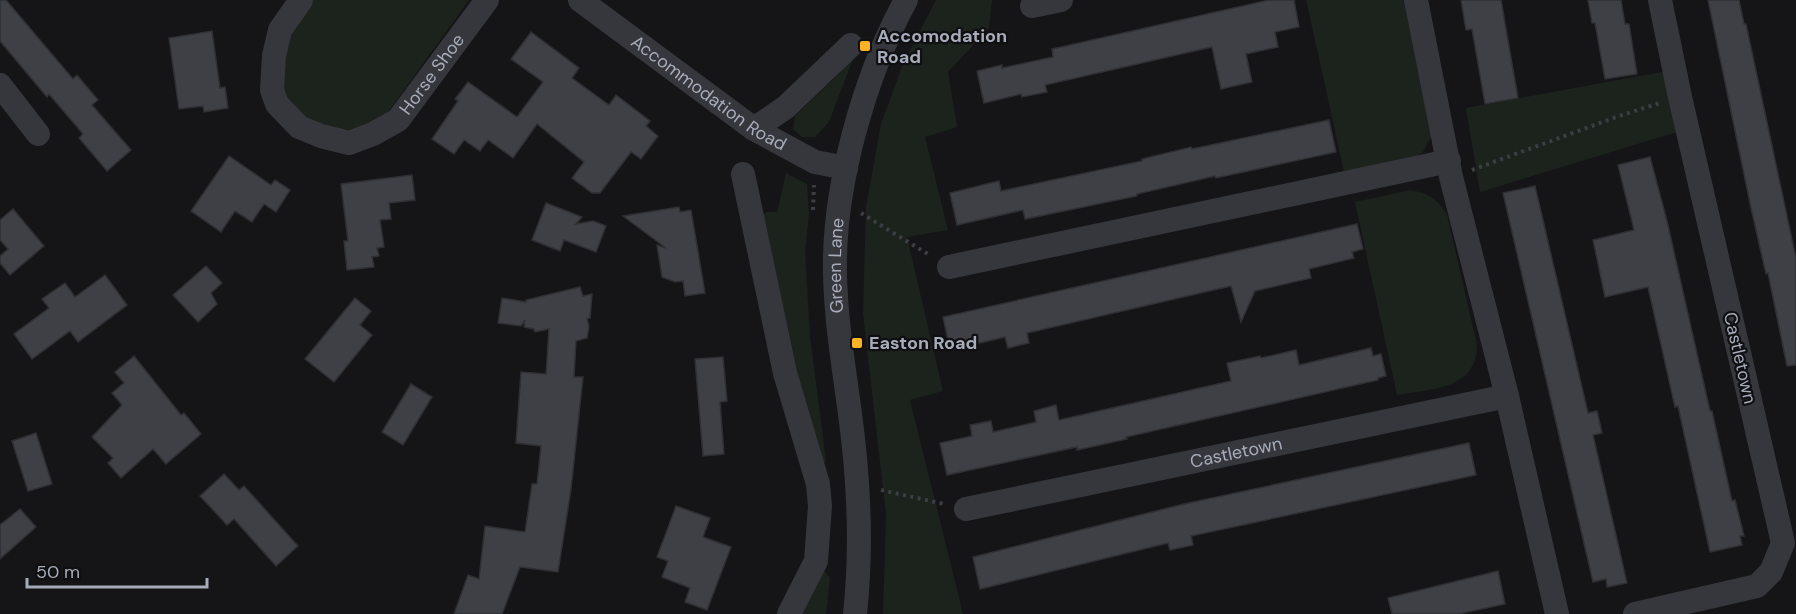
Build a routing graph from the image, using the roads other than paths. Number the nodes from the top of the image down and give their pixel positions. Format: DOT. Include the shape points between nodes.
graph roads {
  1 [pos="301,0"];
  2 [pos="487,0"];
  3 [pos="580,0"];
  4 [pos="906,0"];
  5 [pos="1061,0"];
  6 [pos="1416,0"];
  7 [pos="1660,0"];
  8 [pos="1032,6"];
  9 [pos="851,45"];
  10 [pos="0,85"];
  11 [pos="754,129"];
  12 [pos="38,134"];
  13 [pos="846,168"];
  14 [pos="1450,169"];
  15 [pos="743,174"];
  16 [pos="949,267"];
  17 [pos="1508,396"];
  18 [pos="966,509"];
  19 [pos="789,614"];
  20 [pos="855,614"];
  21 [pos="1557,614"];
  22 [pos="1635,614"];
  1 -- 2 [label="street, Horse Shoe" via="280,30 272,90 277,104 299,127 349,143 398,120"];
  3 -- 11 [label="street, Accommodation Road"];
  4 -- 13 [label="street, Green Lane" via="868,86"];
  5 -- 8 [label="street"];
  6 -- 14 [label="street"];
  7 -- 22 [label="street, Castletown" via="1783,543 1771,572 1757,586"];
  9 -- 11 [label="street" via="786,107"];
  10 -- 12 [label="street"];
  11 -- 13 [label="street, Accommodation Road" via="815,162"];
  13 -- 20 [label="street, Green Lane" via="835,276 858,508"];
  14 -- 16 [label="street"];
  14 -- 17 [label="street"];
  15 -- 19 [label="street" via="783,363 818,484 816,561"];
  17 -- 18 [label="street, Castletown"];
  17 -- 21 [label="street"];
}
